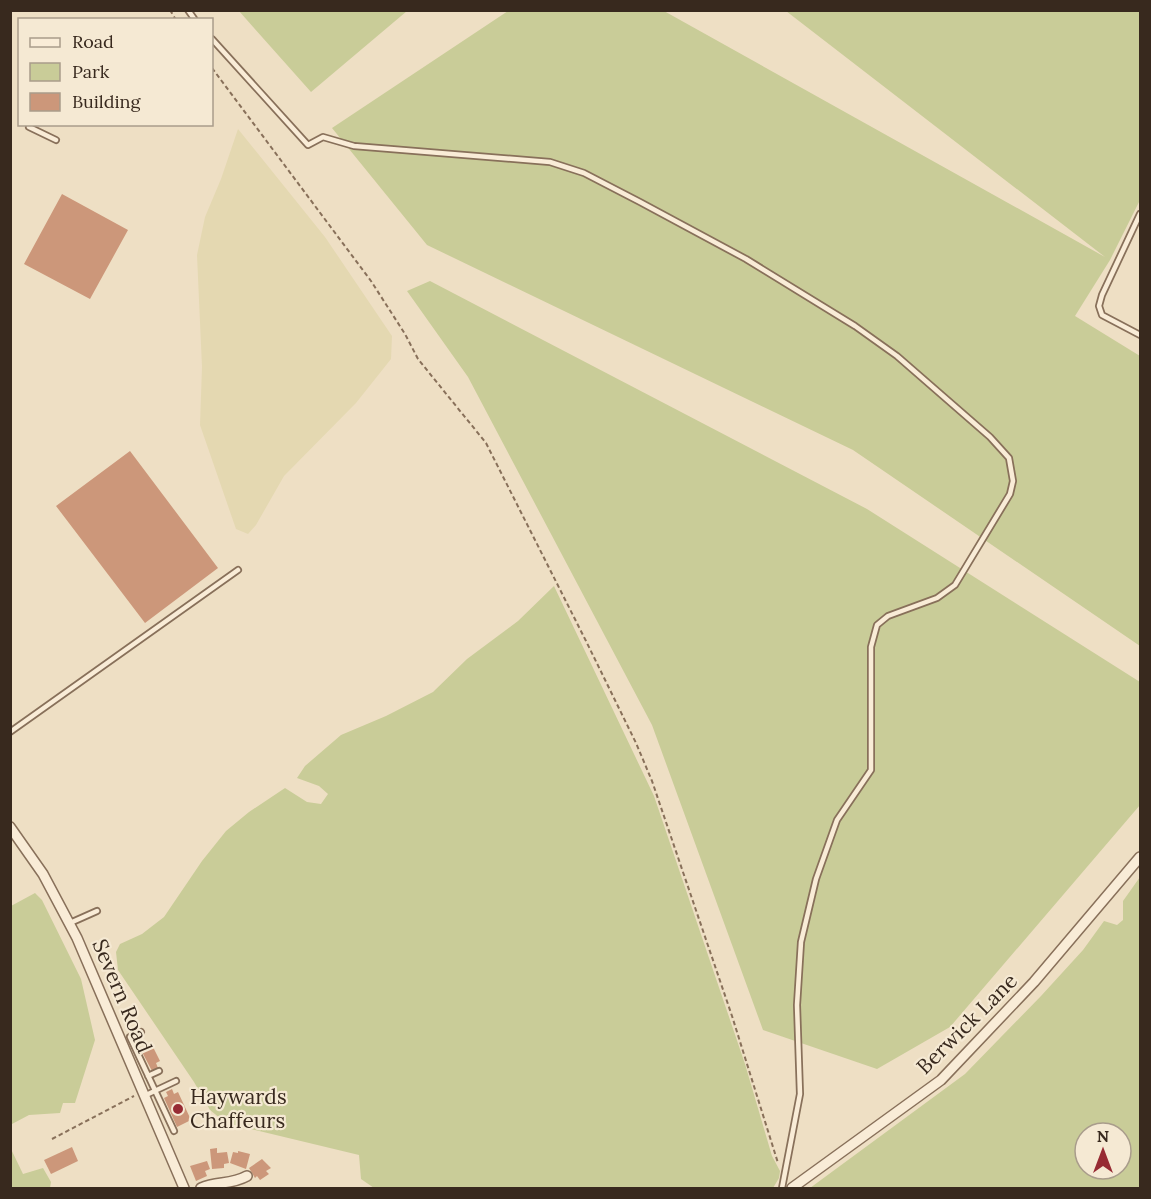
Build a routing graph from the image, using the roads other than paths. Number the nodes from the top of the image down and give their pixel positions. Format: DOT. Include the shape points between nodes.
graph roads {
  1 [pos="213,40"];
  2 [pos="29,127"];
  3 [pos="56,140"];
  4 [pos="1140,214"];
  5 [pos="1140,335"];
  6 [pos="238,570"];
  7 [pos="10,732"];
  8 [pos="10,827"];
  9 [pos="1140,857"];
  10 [pos="97,911"];
  11 [pos="70,923"];
  12 [pos="141,1032"];
  13 [pos="159,1071"];
  14 [pos="148,1076"];
  15 [pos="176,1081"];
  16 [pos="155,1091"];
  17 [pos="143,1094"];
  18 [pos="174,1131"];
  19 [pos="246,1176"];
  20 [pos="184,1188"];
  21 [pos="201,1188"];
  22 [pos="782,1188"];
  23 [pos="792,1188"];
  1 -- 22 [label="lane" via="308,145 323,138 354,146 550,162 584,173 640,202 746,259 855,326 897,356 1009,458 1013,481 1010,494 955,585 937,598 888,616 877,626 871,647 871,770 837,820 816,879 801,942 797,1005 800,1094"];
  2 -- 3 [label="lane"];
  4 -- 5 [label="lane" via="1099,306 1102,315"];
  6 -- 7 [label="lane"];
  8 -- 11 [label="street, Severn Road" via="43,874"];
  9 -- 23 [label="street, Berwick Lane" via="1034,982 942,1080"];
  10 -- 11 [label="lane"];
  11 -- 17 [label="street, Severn Road"];
  12 -- 14 [label="lane" via="130,1037"];
  13 -- 14 [label="lane"];
  14 -- 16 [label="lane"];
  15 -- 16 [label="lane"];
  16 -- 17 [label="lane"];
  16 -- 18 [label="lane"];
  17 -- 20 [label="street, Severn Road"];
  19 -- 21 [label="street" via="234,1183"];
}
